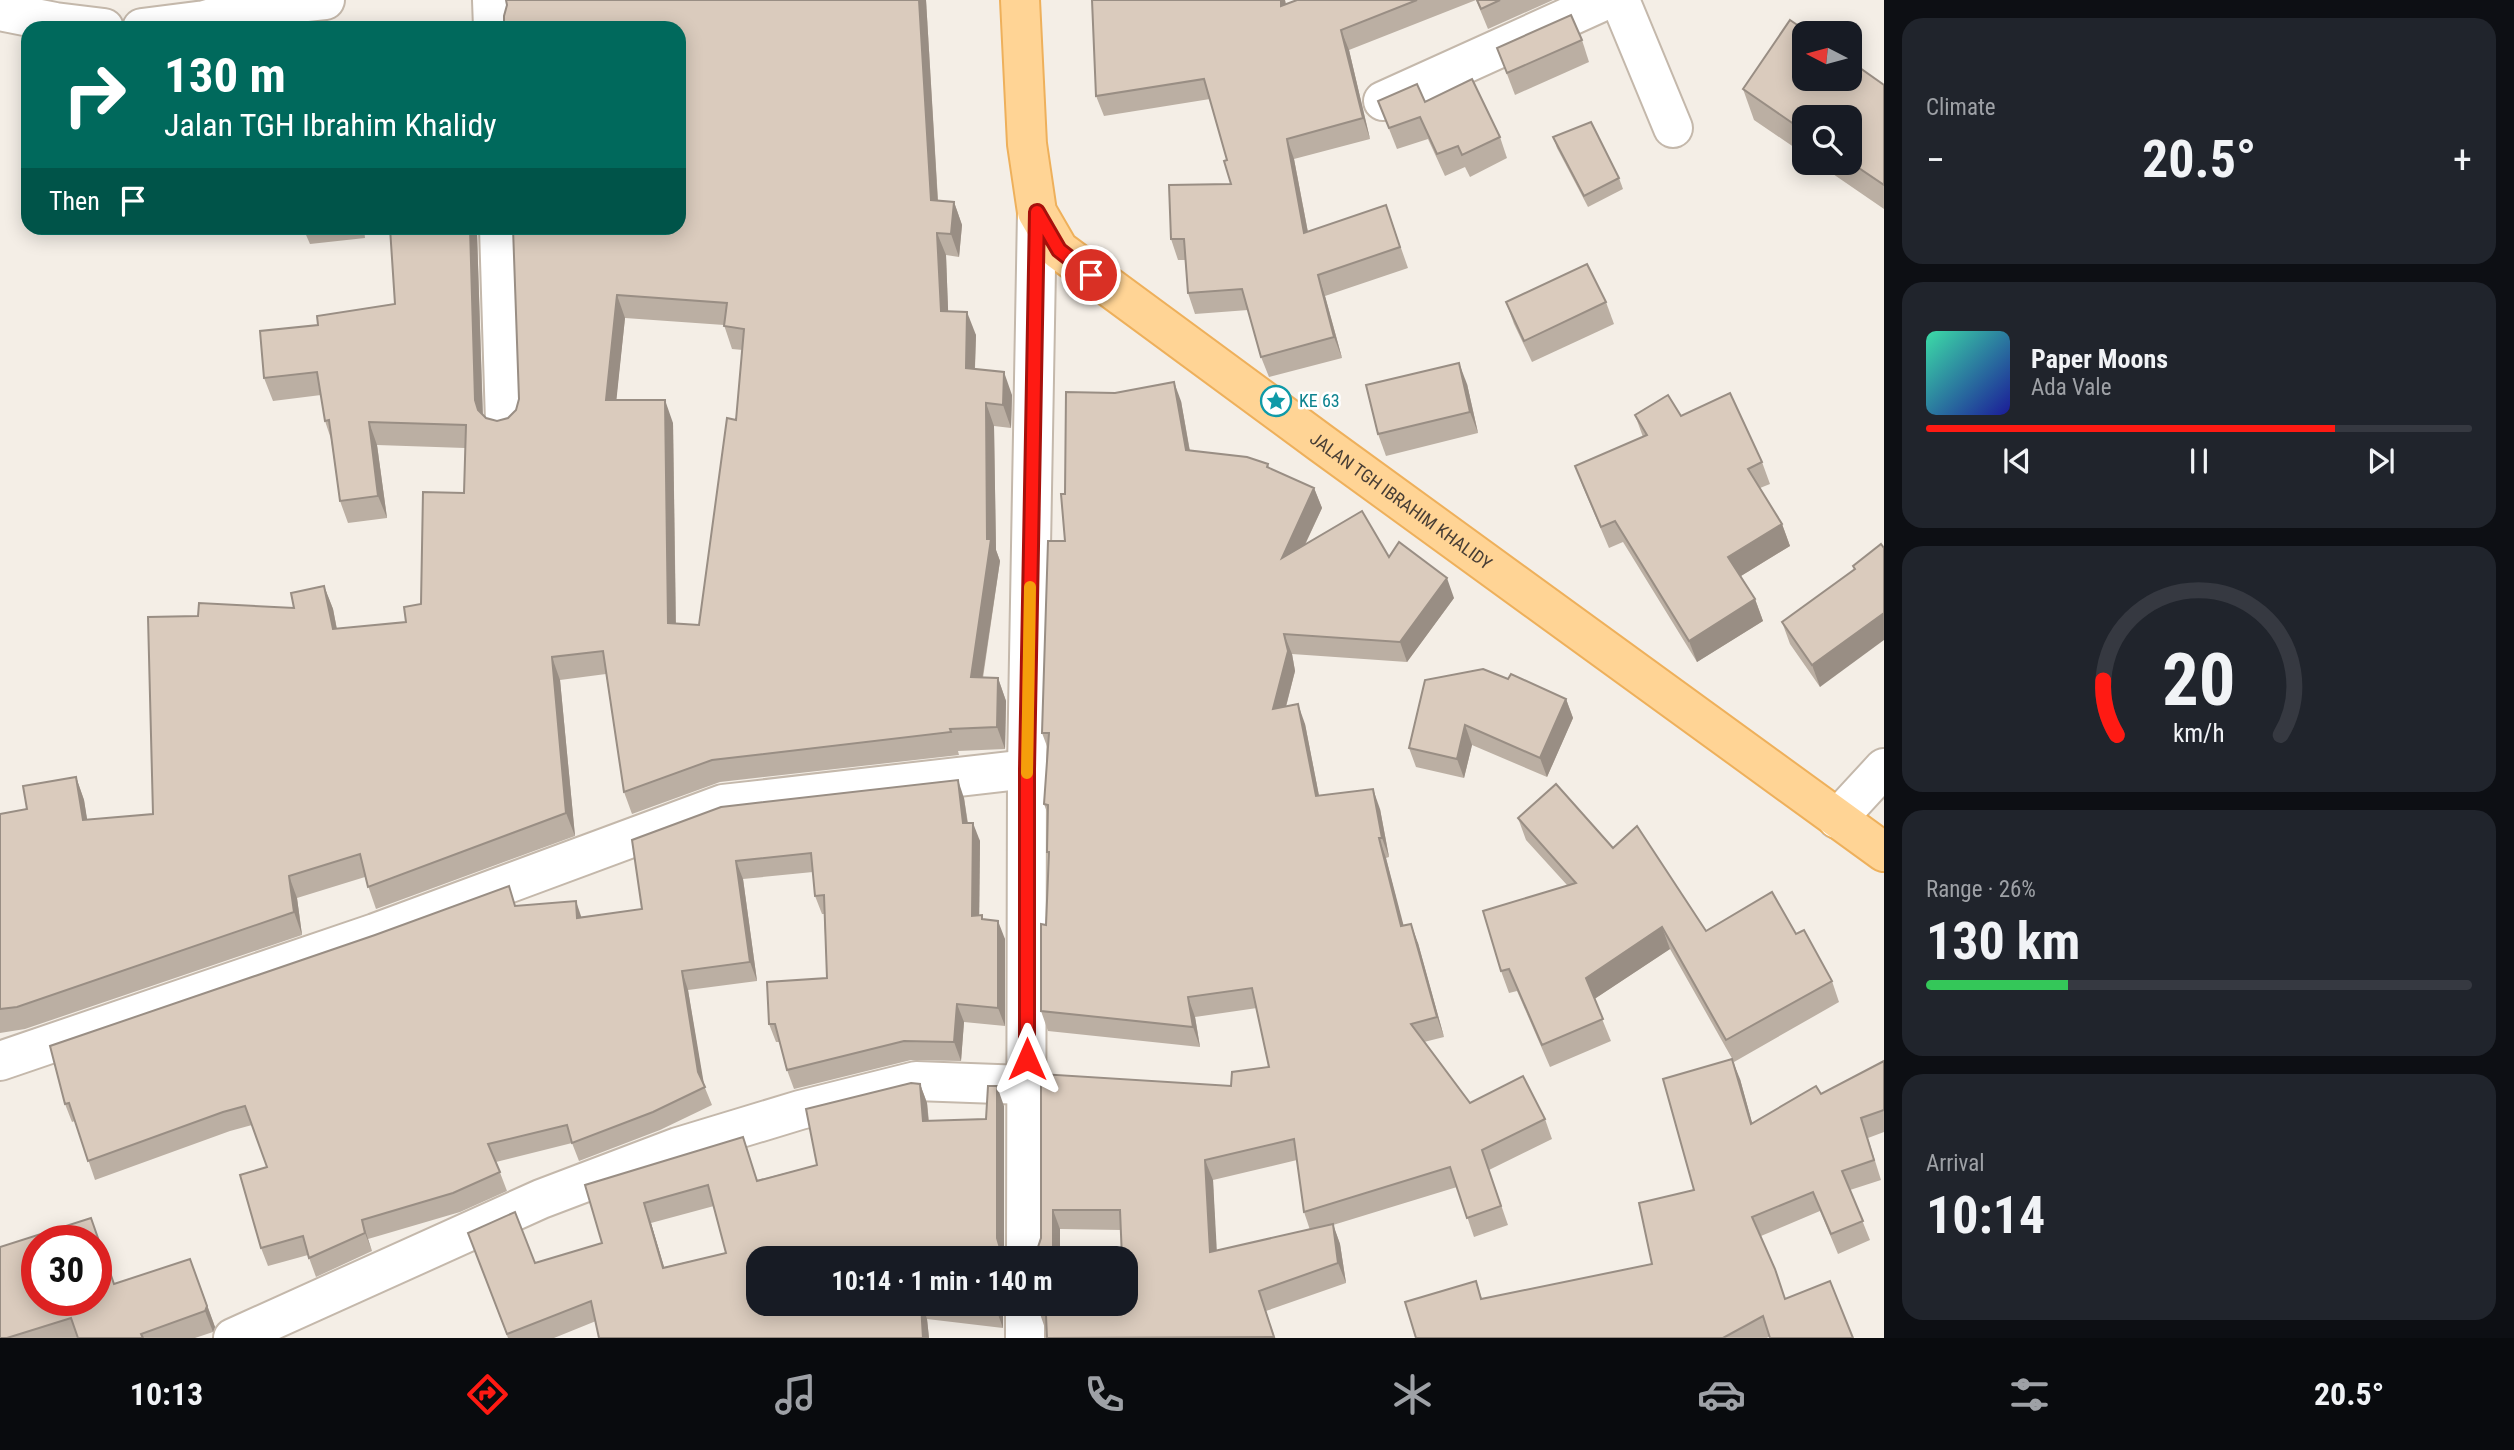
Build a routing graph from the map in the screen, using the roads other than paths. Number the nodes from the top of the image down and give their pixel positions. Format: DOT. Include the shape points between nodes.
graph roads {
  1 [pos="326,0"];
  2 [pos="492,0"];
  3 [pos="1020,0"];
  4 [pos="1606,0"];
  5 [pos="1620,0"];
  6 [pos="0,11"];
  7 [pos="50,21"];
  8 [pos="197,21"];
  9 [pos="493,21"];
  10 [pos="1383,101"];
  11 [pos="1673,128"];
  12 [pos="1037,212"];
  13 [pos="499,235"];
  14 [pos="505,422"];
  15 [pos="1884,768"];
  16 [pos="1027,769"];
  17 [pos="1837,819"];
  18 [pos="1884,852"];
  19 [pos="0,1061"];
  20 [pos="1027,1085"];
  21 [pos="1026,1246"];
  22 [pos="1026,1316"];
  23 [pos="233,1338"];
  24 [pos="1025,1338"];
  1 -- 8 [label="street" via="242,9"];
  2 -- 9 [label="street"];
  3 -- 12 [label="main road, JALAN TGH IBRAHIM KHALIDY" via="1027,144"];
  4 -- 10 [label="street"];
  5 -- 11 [label="street"];
  6 -- 7 [label="street"];
  12 -- 16 [label="street"];
  12 -- 17 [label="main road, JALAN TGH IBRAHIM KHALIDY" via="1059,250 1091,275"];
  13 -- 14 [label="street"];
  15 -- 17 [label="street"];
  16 -- 19 [label="street" via="723,804 375,933"];
  16 -- 20 [label="street"];
  17 -- 18 [label="main road, JALAN TGH IBRAHIM KHALIDY"];
  20 -- 21 [label="street"];
  20 -- 23 [label="street" via="916,1081 678,1147 541,1199"];
  22 -- 24 [label="street"];
}
